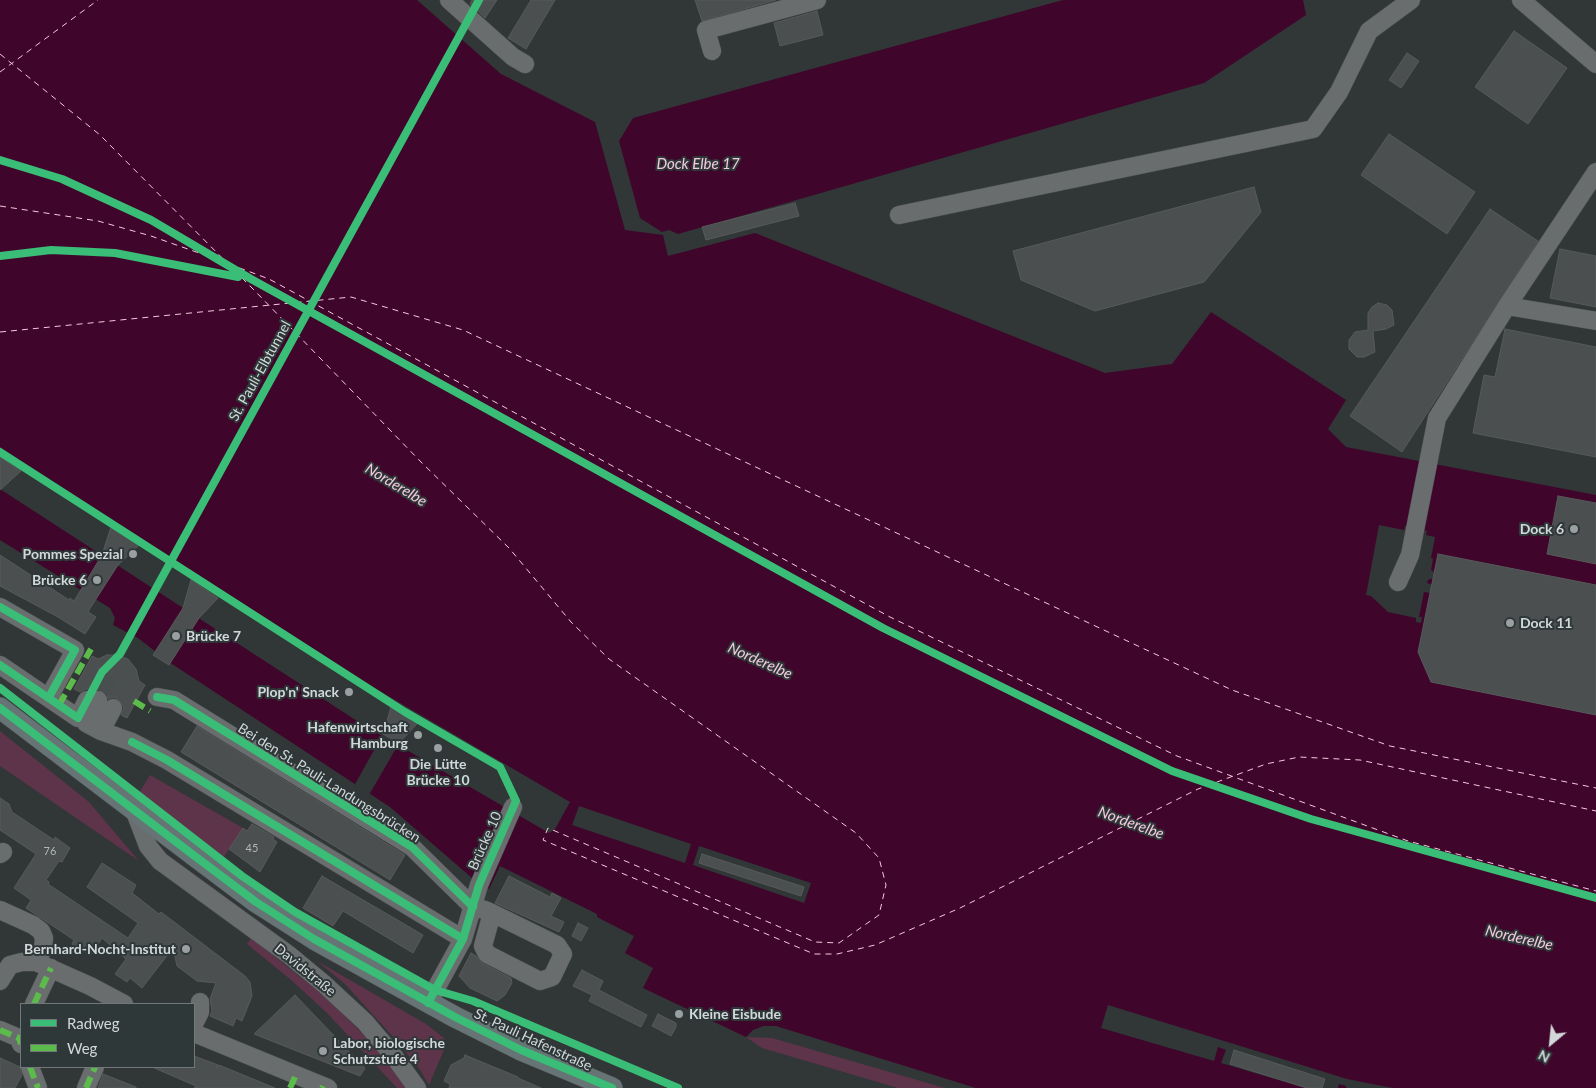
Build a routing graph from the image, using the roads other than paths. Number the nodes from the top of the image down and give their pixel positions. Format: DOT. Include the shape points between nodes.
graph roads {
  1 [pos="449,0"];
  2 [pos="817,0"];
  3 [pos="1411,0"];
  4 [pos="1521,0"];
  5 [pos="712,51"];
  6 [pos="525,64"];
  7 [pos="1596,64"];
  8 [pos="1596,172"];
  9 [pos="899,215"];
  10 [pos="1508,306"];
  11 [pos="1596,321"];
  12 [pos="1398,582"];
  13 [pos="0,607"];
  14 [pos="0,665"];
  15 [pos="49,697"];
  16 [pos="156,697"];
  17 [pos="102,701"];
  18 [pos="0,708"];
  19 [pos="89,725"];
  20 [pos="513,807"];
  21 [pos="135,812"];
  22 [pos="171,839"];
  23 [pos="175,871"];
  24 [pos="473,907"];
  25 [pos="0,910"];
  26 [pos="492,913"];
  27 [pos="463,938"];
  28 [pos="5,960"];
  29 [pos="44,965"];
  30 [pos="0,980"];
  31 [pos="200,1002"];
  32 [pos="34,1003"];
  33 [pos="120,1003"];
  34 [pos="428,1003"];
  35 [pos="195,1022"];
  36 [pos="0,1030"];
  37 [pos="195,1033"];
  38 [pos="20,1038"];
  39 [pos="30,1068"];
  40 [pos="95,1068"];
  41 [pos="293,1081"];
  42 [pos="320,1086"];
  43 [pos="38,1088"];
  44 [pos="86,1088"];
  45 [pos="417,1088"];
  46 [pos="612,1088"];
  1 -- 6 [label="street"];
  2 -- 5 [label="street" via="706,30"];
  3 -- 9 [label="street" via="1368,31 1339,92 1313,129"];
  4 -- 7 [label="street"];
  8 -- 10 [label="street"];
  10 -- 11 [label="street"];
  10 -- 12 [label="street" via="1437,418 1410,555"];
  13 -- 15 [label="street" via="75,650"];
  14 -- 15 [label="street"];
  15 -- 19 [label="street"];
  16 -- 24 [label="street, Bei den St. Pauli-Landungsbrücken" via="174,700 412,847"];
  17 -- 19 [label="street"];
  18 -- 21 [label="main road, St. Pauli Hafenstraße"];
  19 -- 27 [label="street" via="132,742 176,765"];
  20 -- 24 [label="street, Brücke 10" via="479,885"];
  21 -- 22 [label="main road, St. Pauli Hafenstraße"];
  21 -- 23 [label="street, Davidstraße" via="151,851"];
  22 -- 23 [label="street" via="170,860"];
  22 -- 34 [label="main road, St. Pauli Hafenstraße" via="256,902"];
  23 -- 45 [label="street, Davidstraße" via="324,984 365,1022"];
  24 -- 26 [label="street"];
  24 -- 27 [label="street"];
  25 -- 29 [label="street" via="41,931"];
  26 -- 26 [label="street" via="483,946 487,954 540,981 552,977 563,954 557,945"];
  27 -- 34 [label="street"];
  28 -- 29 [label="street"];
  28 -- 30 [label="street"];
  29 -- 32 [label="street"];
  29 -- 33 [label="street"];
  31 -- 35 [label="street"];
  34 -- 46 [label="main road, St. Pauli Hafenstraße" via="521,1050"];
  36 -- 38 [label="street"];
  37 -- 41 [label="street"];
  39 -- 43 [label="street"];
  40 -- 44 [label="street"];
  41 -- 42 [label="street"];
}
